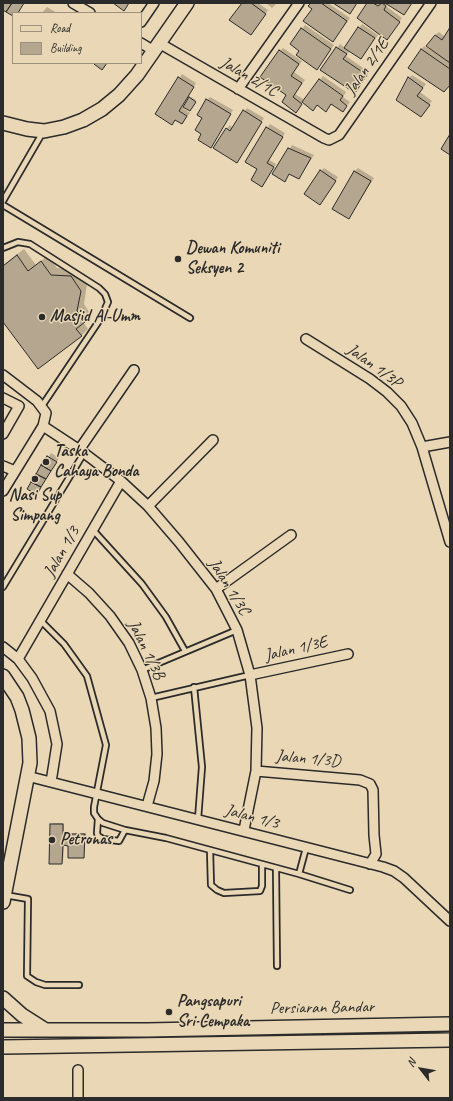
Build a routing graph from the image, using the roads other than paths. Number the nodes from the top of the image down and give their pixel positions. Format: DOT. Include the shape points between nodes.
graph roads {
  1 [pos="74,3"];
  2 [pos="154,3"];
  3 [pos="187,3"];
  4 [pos="299,3"];
  5 [pos="432,3"];
  6 [pos="88,12"];
  7 [pos="142,21"];
  8 [pos="142,43"];
  9 [pos="156,47"];
  10 [pos="238,89"];
  11 [pos="3,123"];
  12 [pos="44,131"];
  13 [pos="324,138"];
  14 [pos="3,201"];
  15 [pos="3,205"];
  16 [pos="3,248"];
  17 [pos="190,318"];
  18 [pos="306,339"];
  19 [pos="134,370"];
  20 [pos="3,375"];
  21 [pos="3,398"];
  22 [pos="42,406"];
  23 [pos="43,426"];
  24 [pos="3,434"];
  25 [pos="213,440"];
  26 [pos="450,442"];
  27 [pos="422,448"];
  28 [pos="82,451"];
  29 [pos="3,466"];
  30 [pos="15,471"];
  31 [pos="121,481"];
  32 [pos="3,491"];
  33 [pos="148,506"];
  34 [pos="93,530"];
  35 [pos="291,535"];
  36 [pos="450,542"];
  37 [pos="67,574"];
  38 [pos="3,587"];
  39 [pos="216,589"];
  40 [pos="40,620"];
  41 [pos="237,630"];
  42 [pos="3,647"];
  43 [pos="185,651"];
  44 [pos="348,654"];
  45 [pos="18,659"];
  46 [pos="142,670"];
  47 [pos="250,675"];
  48 [pos="3,676"];
  49 [pos="194,687"];
  50 [pos="151,698"];
  51 [pos="256,771"];
  52 [pos="27,776"];
  53 [pos="51,782"];
  54 [pos="96,794"];
  55 [pos="146,806"];
  56 [pos="98,819"];
  57 [pos="198,819"];
  58 [pos="125,830"];
  59 [pos="244,830"];
  60 [pos="306,848"];
  61 [pos="210,850"];
  62 [pos="370,864"];
  63 [pos="262,865"];
  64 [pos="276,869"];
  65 [pos="299,874"];
  66 [pos="350,890"];
  67 [pos="4,899"];
  68 [pos="450,921"];
  69 [pos="278,966"];
  70 [pos="79,985"];
  71 [pos="3,998"];
  72 [pos="450,1024"];
  73 [pos="44,1029"];
  74 [pos="3,1030"];
  75 [pos="449,1042"];
  76 [pos="3,1047"];
  77 [pos="78,1070"];
  78 [pos="78,1098"];
  1 -- 6 [label="street"];
  2 -- 7 [label="street"];
  3 -- 9 [label="main road"];
  4 -- 10 [label="street"];
  5 -- 13 [label="street, Jalan 2/1E" via="339,135 329,140"];
  8 -- 9 [label="street, Jalan 2/1C"];
  9 -- 10 [label="street, Jalan 2/1C"];
  9 -- 12 [label="main road" via="137,75 102,109 83,120"];
  10 -- 13 [label="street, Jalan 2/1C"];
  11 -- 12 [label="main road"];
  12 -- 14 [label="lane"];
  15 -- 17 [label="lane"];
  16 -- 22 [label="lane" via="18,242 30,244 99,288 108,302"];
  18 -- 27 [label="street, Jalan 1/3P" via="387,392 401,406 412,423"];
  19 -- 28 [label="street"];
  20 -- 22 [label="street"];
  21 -- 24 [label="street" via="18,406"];
  22 -- 23 [label="street" via="46,413"];
  23 -- 28 [label="street, Jalan 1/3C"];
  23 -- 30 [label="street"];
  25 -- 33 [label="street"];
  26 -- 27 [label="street"];
  27 -- 36 [label="street, Jalan 1/3P"];
  28 -- 31 [label="street, Jalan 1/3C"];
  28 -- 38 [label="lane"];
  29 -- 30 [label="street"];
  30 -- 32 [label="street"];
  31 -- 33 [label="street, Jalan 1/3C"];
  31 -- 34 [label="street, Jalan 1/3"];
  33 -- 39 [label="street, Jalan 1/3C"];
  34 -- 37 [label="street, Jalan 1/3"];
  34 -- 43 [label="lane" via="142,584 166,617"];
  35 -- 39 [label="street"];
  37 -- 40 [label="street, Jalan 1/3"];
  37 -- 46 [label="street, Jalan 1/3B" via="110,616 129,643"];
  39 -- 41 [label="street, Jalan 1/3C"];
  40 -- 45 [label="street, Jalan 1/3"];
  40 -- 54 [label="lane" via="64,644 86,676 106,745"];
  41 -- 43 [label="lane"];
  41 -- 47 [label="street, Jalan 1/3C"];
  42 -- 45 [label="street"];
  43 -- 46 [label="lane"];
  44 -- 47 [label="street, Jalan 1/3E"];
  45 -- 53 [label="street" via="42,695 55,728 57,744"];
  46 -- 50 [label="street, Jalan 1/3B"];
  47 -- 49 [label="lane"];
  47 -- 51 [label="street, Jalan 1/3C" via="257,728"];
  48 -- 52 [label="main road" via="17,697 30,738"];
  49 -- 50 [label="lane"];
  49 -- 57 [label="lane" via="202,767"];
  50 -- 55 [label="street, Jalan 1/3B" via="157,754 154,781"];
  51 -- 59 [label="street, Jalan 1/3C"];
  51 -- 62 [label="street, Jalan 1/3D" via="367,783 373,790 376,854"];
  52 -- 53 [label="street, Jalan 1/3"];
  52 -- 67 [label="main road"];
  53 -- 54 [label="street, Jalan 1/3"];
  54 -- 55 [label="street, Jalan 1/3"];
  54 -- 56 [label="lane" via="94,813"];
  55 -- 57 [label="street, Jalan 1/3"];
  56 -- 58 [label="lane"];
  56 -- 58 [label="lane" via="97,833 103,839 119,841"];
  57 -- 59 [label="street, Jalan 1/3"];
  58 -- 61 [label="lane"];
  59 -- 60 [label="street, Jalan 1/3"];
  60 -- 62 [label="street, Jalan 1/3"];
  60 -- 65 [label="lane"];
  61 -- 63 [label="lane"];
  61 -- 63 [label="lane" via="212,885 224,893 260,891"];
  62 -- 68 [label="street, Jalan 1/3" via="394,871"];
  63 -- 64 [label="lane"];
  64 -- 65 [label="lane"];
  64 -- 69 [label="lane"];
  65 -- 66 [label="lane"];
  67 -- 70 [label="lane" via="28,899 27,976 45,985"];
  71 -- 73 [label="main road" via="22,1015"];
  72 -- 73 [label="main road, Persiaran Bandar" via="147,1030"];
  73 -- 74 [label="main road, Persiaran Bandar"];
  75 -- 76 [label="main road, Persiaran Bandar"];
  77 -- 78 [label="street"];
}
